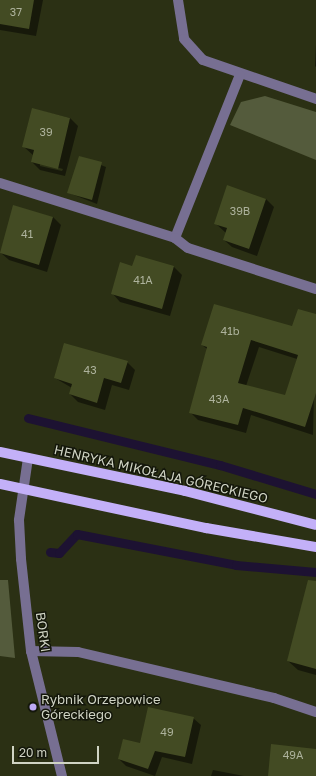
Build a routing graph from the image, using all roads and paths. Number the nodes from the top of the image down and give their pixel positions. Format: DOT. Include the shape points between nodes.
graph roads {
  1 [pos="178,0"];
  2 [pos="240,75"];
  3 [pos="316,99"];
  4 [pos="0,183"];
  5 [pos="175,238"];
  6 [pos="316,289"];
  7 [pos="0,452"];
  8 [pos="28,458"];
  9 [pos="0,484"];
  10 [pos="22,489"];
  11 [pos="316,525"];
  12 [pos="316,547"];
  13 [pos="31,651"];
  14 [pos="316,712"];
  15 [pos="62,776"];
  1 -- 2 [label="street" via="179,21 189,47 212,66"];
  2 -- 3 [label="street"];
  2 -- 5 [label="street"];
  4 -- 5 [label="street"];
  5 -- 6 [label="street" via="188,248"];
  7 -- 8 [label="main road, HENRYKA MIKOŁAJA GÓRECKIEGO"];
  8 -- 10 [label="street, BORKI"];
  8 -- 11 [label="main road, HENRYKA MIKOŁAJA GÓRECKIEGO" via="214,498"];
  9 -- 10 [label="main road"];
  10 -- 12 [label="main road"];
  10 -- 13 [label="street, BORKI" via="19,544"];
  13 -- 14 [label="street" via="78,652 274,698"];
  13 -- 15 [label="street, BORKI"];
}
